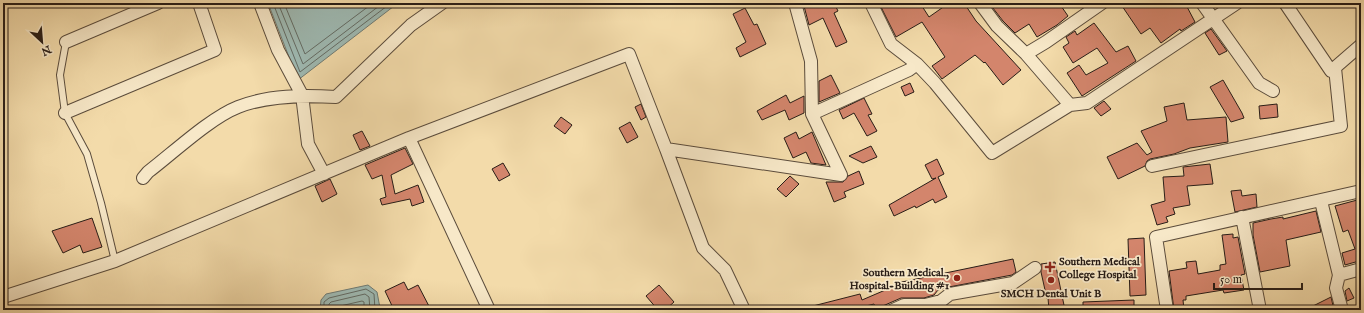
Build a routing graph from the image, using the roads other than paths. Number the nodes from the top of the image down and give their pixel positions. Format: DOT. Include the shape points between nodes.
graph roads {
  1 [pos="158,3"];
  2 [pos="199,3"];
  3 [pos="260,3"];
  4 [pos="442,3"];
  5 [pos="795,3"];
  6 [pos="871,3"];
  7 [pos="980,3"];
  8 [pos="1102,3"];
  9 [pos="1202,3"];
  10 [pos="1237,3"];
  11 [pos="1285,3"];
  12 [pos="1213,19"];
  13 [pos="66,42"];
  14 [pos="1361,46"];
  15 [pos="1026,54"];
  16 [pos="917,64"];
  17 [pos="1335,68"];
  18 [pos="1273,92"];
  19 [pos="302,95"];
  20 [pos="1070,105"];
  21 [pos="65,113"];
  22 [pos="812,114"];
  23 [pos="409,138"];
  24 [pos="666,149"];
  25 [pos="1152,166"];
  26 [pos="324,174"];
  27 [pos="143,178"];
  28 [pos="1361,191"];
  29 [pos="1321,201"];
  30 [pos="1242,217"];
  31 [pos="115,261"];
  32 [pos="1035,268"];
  33 [pos="1361,269"];
  34 [pos="1339,275"];
  35 [pos="3,298"];
  36 [pos="489,310"];
  37 [pos="744,310"];
  38 [pos="893,310"];
  39 [pos="1167,310"];
  40 [pos="1260,310"];
  41 [pos="1342,310"];
  1 -- 13 [label="street"];
  2 -- 21 [label="street" via="215,50"];
  3 -- 19 [label="street" via="278,50"];
  4 -- 19 [label="street" via="411,25 336,97"];
  5 -- 22 [label="street" via="811,61"];
  6 -- 16 [label="street" via="891,44"];
  7 -- 15 [label="street" via="997,26"];
  8 -- 15 [label="street"];
  9 -- 12 [label="street"];
  10 -- 12 [label="street"];
  11 -- 17 [label="street" via="1331,70"];
  12 -- 18 [label="street" via="1259,83"];
  12 -- 20 [label="street" via="1087,103"];
  13 -- 21 [label="lane" via="60,75"];
  14 -- 17 [label="street"];
  15 -- 20 [label="street"];
  16 -- 20 [label="street" via="935,82 992,153"];
  16 -- 22 [label="street"];
  17 -- 25 [label="street" via="1341,126"];
  19 -- 26 [label="street" via="308,144"];
  19 -- 27 [label="street" via="251,102 237,107 206,126"];
  21 -- 31 [label="lane" via="87,154"];
  22 -- 24 [label="street" via="841,175"];
  23 -- 24 [label="street" via="629,54"];
  23 -- 26 [label="street"];
  23 -- 36 [label="street"];
  24 -- 37 [label="street" via="703,248 725,270"];
  26 -- 31 [label="street"];
  28 -- 29 [label="street"];
  29 -- 30 [label="street"];
  29 -- 34 [label="street"];
  30 -- 39 [label="street" via="1156,237"];
  30 -- 40 [label="street"];
  31 -- 35 [label="street"];
  32 -- 38 [label="street" via="1013,283 950,294 941,301 925,305 904,305"];
  33 -- 34 [label="street"];
  34 -- 41 [label="street" via="1336,288"];
}
